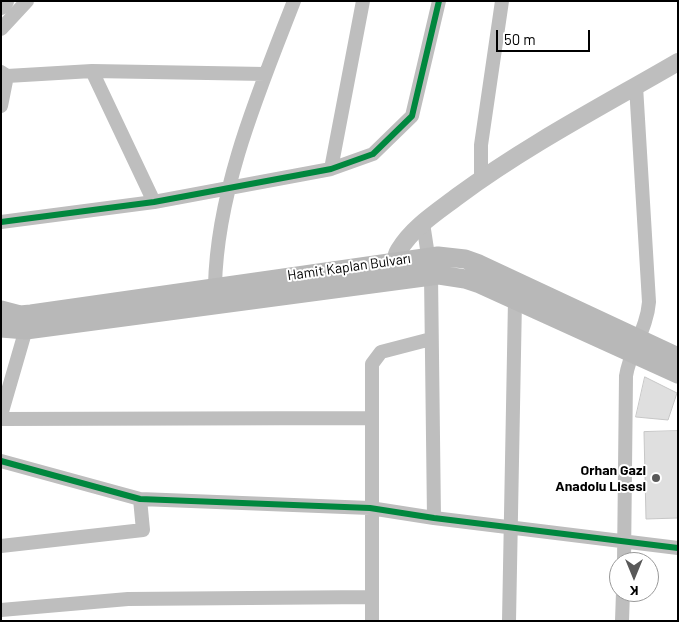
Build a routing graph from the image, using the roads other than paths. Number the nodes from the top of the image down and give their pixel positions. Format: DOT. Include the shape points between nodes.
graph roads {
  1 [pos="27,1"];
  2 [pos="294,1"];
  3 [pos="363,1"];
  4 [pos="439,1"];
  5 [pos="502,1"];
  6 [pos="1,29"];
  7 [pos="678,62"];
  8 [pos="92,71"];
  9 [pos="4,74"];
  10 [pos="265,74"];
  11 [pos="636,86"];
  12 [pos="1,106"];
  13 [pos="331,169"];
  14 [pos="481,179"];
  15 [pos="229,188"];
  16 [pos="154,202"];
  17 [pos="1,222"];
  18 [pos="423,223"];
  19 [pos="429,256"];
  20 [pos="396,270"];
  21 [pos="430,275"];
  22 [pos="215,286"];
  23 [pos="515,300"];
  24 [pos="1,310"];
  25 [pos="28,322"];
  26 [pos="1,328"];
  27 [pos="431,339"];
  28 [pos="636,347"];
  29 [pos="678,357"];
  30 [pos="678,374"];
  31 [pos="1,417"];
  32 [pos="372,418"];
  33 [pos="1,461"];
  34 [pos="140,500"];
  35 [pos="370,508"];
  36 [pos="434,518"];
  37 [pos="513,527"];
  38 [pos="624,542"];
  39 [pos="1,546"];
  40 [pos="678,548"];
  41 [pos="624,552"];
  42 [pos="372,597"];
  43 [pos="623,602"];
  44 [pos="1,610"];
  45 [pos="372,621"];
  46 [pos="509,621"];
  47 [pos="622,621"];
  1 -- 6 [label="street"];
  2 -- 10 [label="street"];
  3 -- 13 [label="street"];
  4 -- 13 [label="street" via="412,116 373,154"];
  5 -- 14 [label="street" via="482,145"];
  7 -- 11 [label="street"];
  8 -- 9 [label="street"];
  8 -- 10 [label="street"];
  8 -- 16 [label="street"];
  9 -- 12 [label="street"];
  10 -- 15 [label="street"];
  11 -- 14 [label="street"];
  11 -- 28 [label="street" via="649,288 647,322"];
  13 -- 15 [label="street"];
  14 -- 18 [label="street"];
  15 -- 16 [label="street"];
  15 -- 22 [label="street" via="215,254"];
  16 -- 17 [label="street"];
  18 -- 19 [label="street"];
  18 -- 20 [label="street" via="398,252"];
  19 -- 20 [label="main road, Hamit Kaplan Bulvarı"];
  19 -- 21 [label="street"];
  19 -- 28 [label="main road, Hamit Kaplan Bulvarı" via="479,264"];
  20 -- 21 [label="main road, Hamit Kaplan Bulvarı"];
  20 -- 22 [label="main road, Hamit Kaplan Bulvarı"];
  20 -- 25 [label="main road, Hamit Kaplan Bulvarı"];
  21 -- 23 [label="main road, Hamit Kaplan Bulvarı" via="466,279"];
  21 -- 27 [label="street"];
  22 -- 25 [label="main road, Hamit Kaplan Bulvarı"];
  23 -- 28 [label="main road, Hamit Kaplan Bulvarı"];
  23 -- 37 [label="street"];
  24 -- 25 [label="main road, Hamit Kaplan Bulvarı" via="20,315"];
  25 -- 26 [label="main road, Hamit Kaplan Bulvarı"];
  25 -- 31 [label="street"];
  27 -- 32 [label="street" via="390,348 376,356 372,364"];
  27 -- 36 [label="street"];
  28 -- 29 [label="main road, Hamit Kaplan Bulvarı"];
  28 -- 30 [label="main road, Hamit Kaplan Bulvarı"];
  28 -- 38 [label="street" via="626,376"];
  31 -- 32 [label="street"];
  32 -- 35 [label="street"];
  33 -- 34 [label="street"];
  34 -- 35 [label="street"];
  34 -- 39 [label="street" via="143,530"];
  35 -- 36 [label="street"];
  35 -- 42 [label="street"];
  36 -- 37 [label="street"];
  37 -- 38 [label="street"];
  37 -- 46 [label="street"];
  38 -- 40 [label="street"];
  38 -- 41 [label="street"];
  42 -- 44 [label="street" via="128,599"];
  42 -- 45 [label="street"];
  43 -- 47 [label="street"];
}
